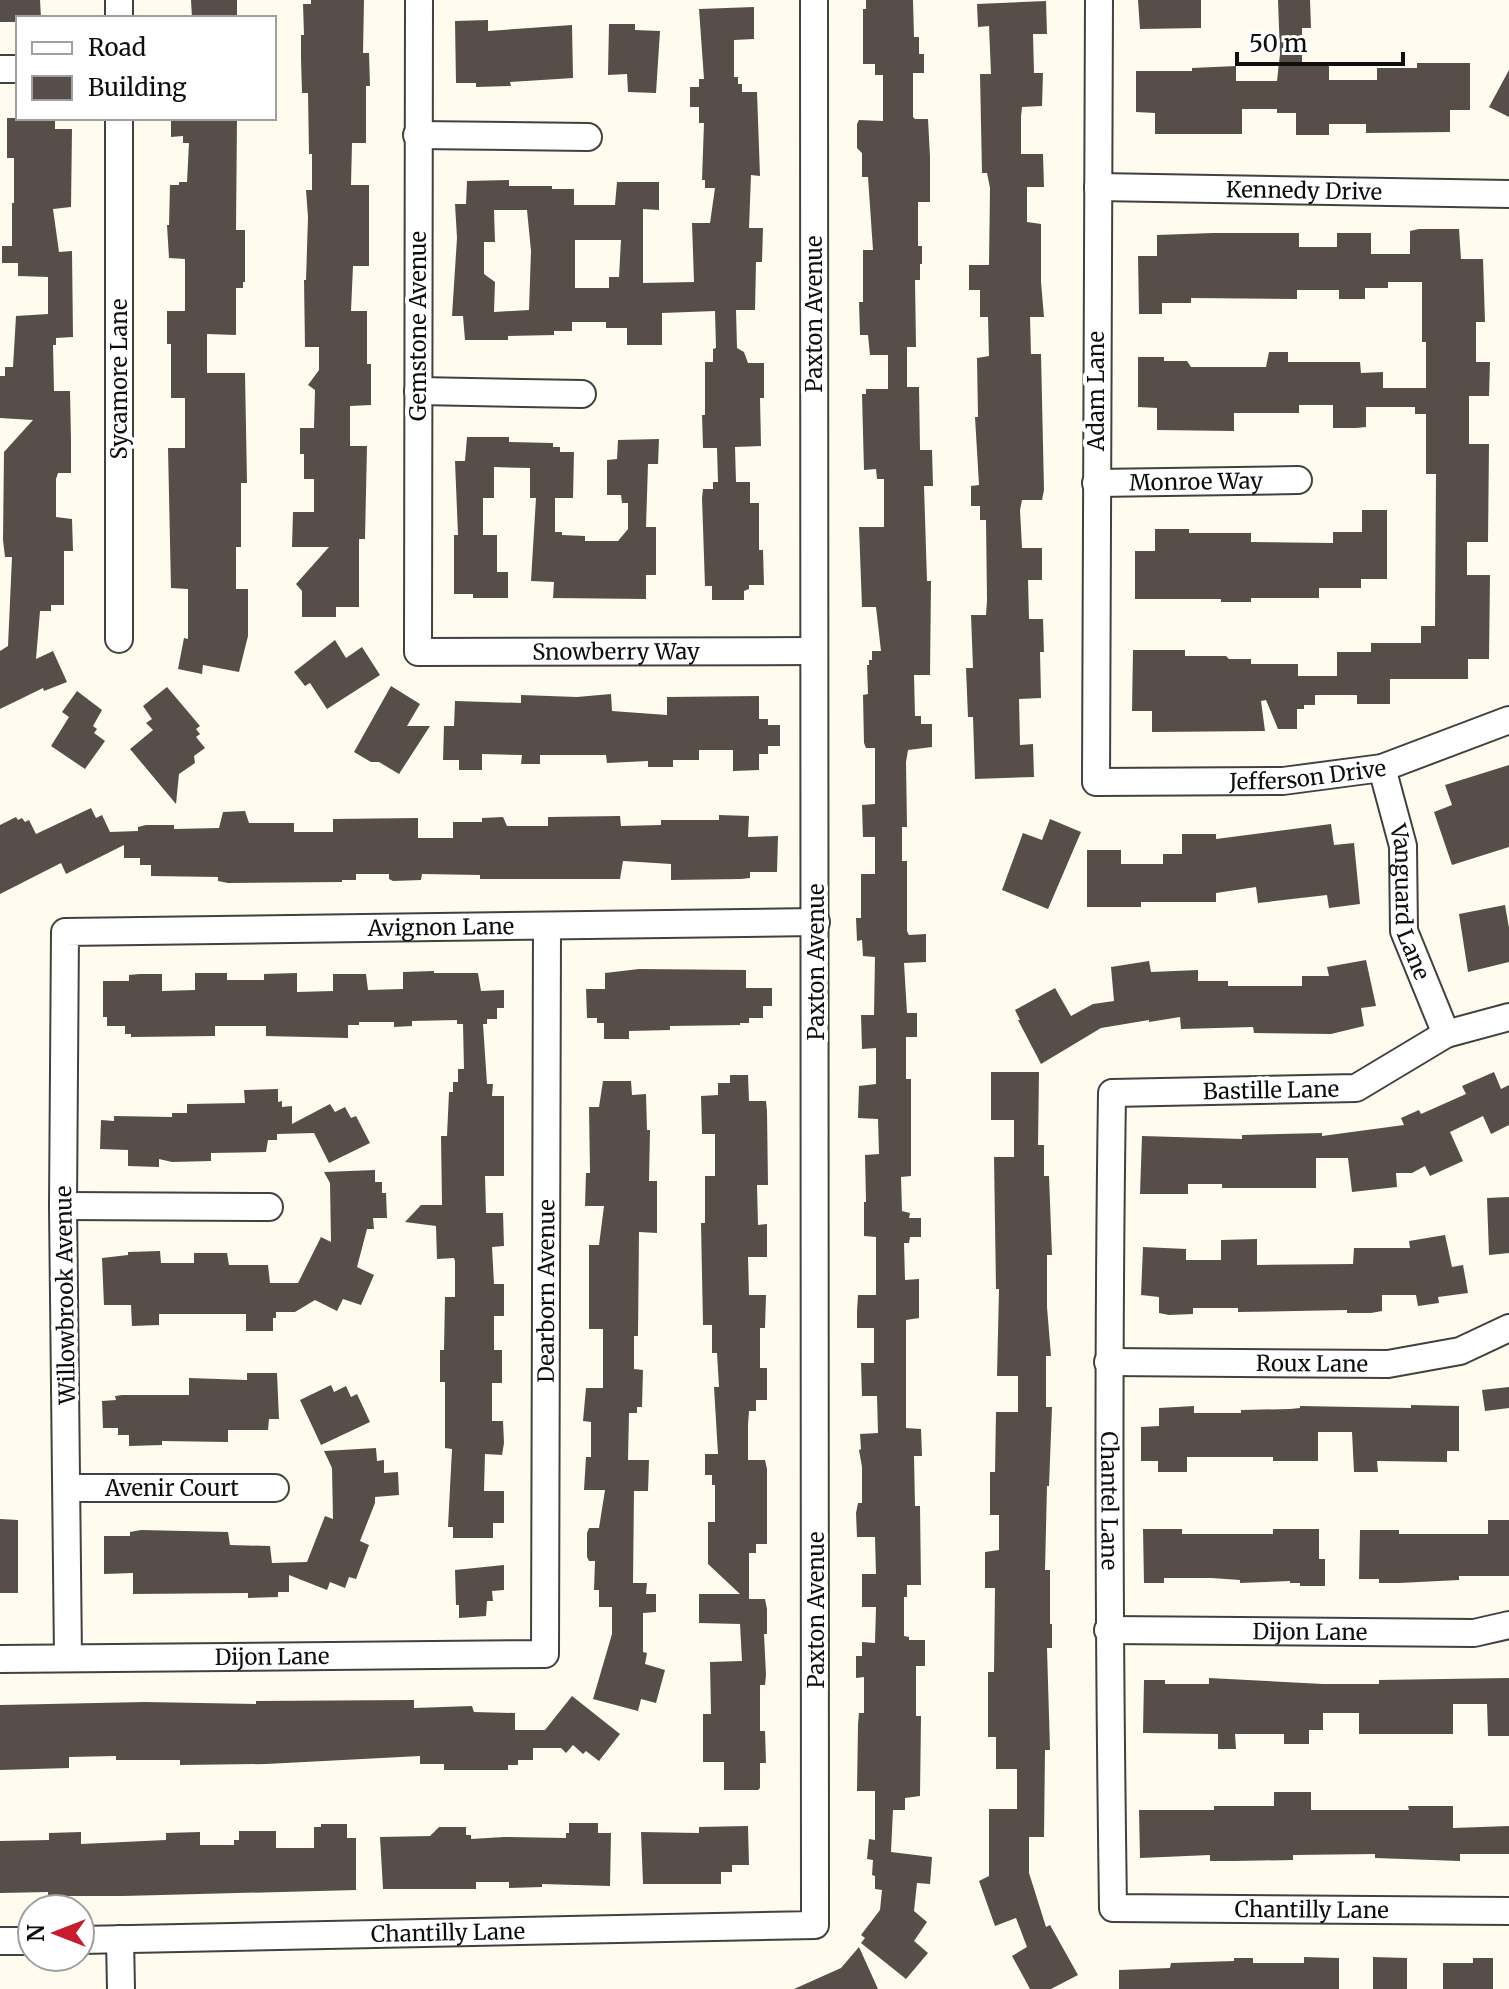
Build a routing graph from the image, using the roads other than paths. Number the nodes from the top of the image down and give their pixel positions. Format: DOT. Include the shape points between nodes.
graph roads {
  1 [pos="419,0"];
  2 [pos="814,0"];
  3 [pos="1099,0"];
  4 [pos="119,120"];
  5 [pos="417,135"];
  6 [pos="588,137"];
  7 [pos="1098,187"];
  8 [pos="1509,194"];
  9 [pos="418,391"];
  10 [pos="582,394"];
  11 [pos="1298,480"];
  12 [pos="1096,483"];
  13 [pos="119,639"];
  14 [pos="814,651"];
  15 [pos="418,652"];
  16 [pos="1509,720"];
  17 [pos="1382,768"];
  18 [pos="1096,782"];
  19 [pos="816,922"];
  20 [pos="547,927"];
  21 [pos="65,932"];
  22 [pos="1509,1017"];
  23 [pos="1446,1034"];
  24 [pos="1112,1093"];
  25 [pos="63,1206"];
  26 [pos="269,1207"];
  27 [pos="1509,1328"];
  28 [pos="1108,1362"];
  29 [pos="68,1488"];
  30 [pos="275,1488"];
  31 [pos="1509,1625"];
  32 [pos="1108,1630"];
  33 [pos="545,1654"];
  34 [pos="68,1658"];
  35 [pos="0,1659"];
  36 [pos="1113,1908"];
  37 [pos="1509,1911"];
  38 [pos="815,1925"];
  39 [pos="120,1939"];
  40 [pos="96,1940"];
  41 [pos="121,1989"];
  1 -- 5 [label="street, Gemstone Avenue"];
  2 -- 14 [label="street, Paxton Avenue"];
  3 -- 7 [label="street, Adam Lane"];
  4 -- 13 [label="street, Sycamore Lane"];
  5 -- 6 [label="street"];
  5 -- 9 [label="street, Gemstone Avenue"];
  7 -- 8 [label="street, Kennedy Drive"];
  7 -- 12 [label="street, Adam Lane"];
  9 -- 10 [label="street"];
  9 -- 15 [label="street, Gemstone Avenue"];
  11 -- 12 [label="street, Monroe Way"];
  12 -- 18 [label="street, Adam Lane"];
  14 -- 15 [label="street, Snowberry Way"];
  14 -- 19 [label="street, Paxton Avenue"];
  16 -- 17 [label="street, Jefferson Drive"];
  17 -- 18 [label="street, Jefferson Drive" via="1283,781"];
  17 -- 23 [label="street, Vanguard Lane" via="1403,846 1404,931"];
  19 -- 20 [label="street, Avignon Lane"];
  19 -- 38 [label="street, Paxton Avenue"];
  20 -- 21 [label="street, Avignon Lane"];
  20 -- 33 [label="street, Dearborn Avenue"];
  21 -- 25 [label="street, Willowbrook Avenue"];
  22 -- 23 [label="street, Bastille Lane"];
  23 -- 24 [label="street, Bastille Lane" via="1356,1088"];
  24 -- 28 [label="street, Chantel Lane"];
  25 -- 26 [label="street"];
  25 -- 29 [label="street, Willowbrook Avenue"];
  27 -- 28 [label="street, Roux Lane" via="1460,1351 1388,1364"];
  28 -- 32 [label="street, Chantel Lane"];
  29 -- 30 [label="street, Avenir Court"];
  29 -- 34 [label="street, Willowbrook Avenue"];
  31 -- 32 [label="street, Dijon Lane" via="1474,1633"];
  32 -- 36 [label="street, Chantel Lane"];
  33 -- 34 [label="street, Dijon Lane"];
  34 -- 35 [label="street, Dijon Lane"];
  36 -- 37 [label="street, Chantilly Lane"];
  38 -- 39 [label="street, Chantilly Lane"];
  39 -- 40 [label="street, Chantilly Lane"];
  39 -- 41 [label="street"];
}
